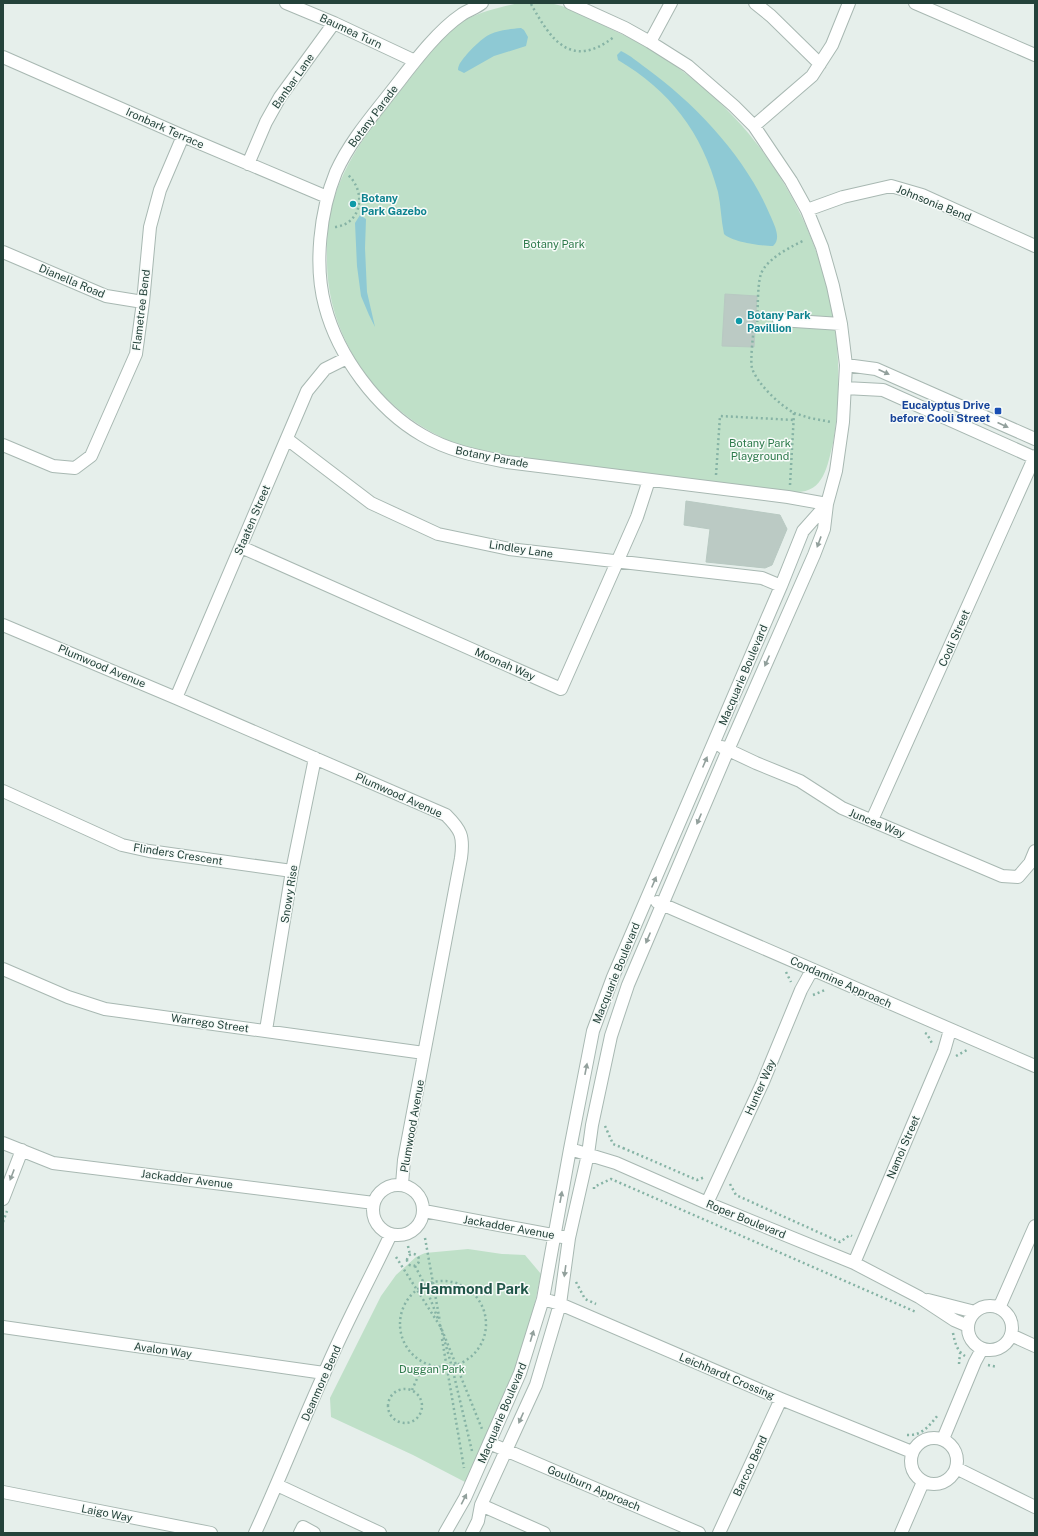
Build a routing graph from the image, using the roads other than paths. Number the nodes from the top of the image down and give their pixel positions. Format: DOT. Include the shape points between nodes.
graph roads {
  1 [pos="288,3"];
  2 [pos="468,3"];
  3 [pos="482,3"];
  4 [pos="570,3"];
  5 [pos="670,3"];
  6 [pos="755,3"];
  7 [pos="849,3"];
  8 [pos="915,3"];
  9 [pos="461,15"];
  10 [pos="334,23"];
  11 [pos="650,42"];
  12 [pos="1035,56"];
  13 [pos="3,57"];
  14 [pos="415,61"];
  15 [pos="820,64"];
  16 [pos="754,126"];
  17 [pos="183,136"];
  18 [pos="248,164"];
  19 [pos="327,196"];
  20 [pos="807,210"];
  21 [pos="1035,246"];
  22 [pos="3,252"];
  23 [pos="143,302"];
  24 [pos="779,320"];
  25 [pos="841,324"];
  26 [pos="347,358"];
  27 [pos="846,365"];
  28 [pos="845,388"];
  29 [pos="287,439"];
  30 [pos="1035,439"];
  31 [pos="3,445"];
  32 [pos="1035,457"];
  33 [pos="649,480"];
  34 [pos="827,504"];
  35 [pos="241,547"];
  36 [pos="616,562"];
  37 [pos="782,586"];
  38 [pos="3,625"];
  39 [pos="176,698"];
  40 [pos="713,743"];
  41 [pos="728,750"];
  42 [pos="315,758"];
  43 [pos="3,791"];
  44 [pos="872,820"];
  45 [pos="1035,852"];
  46 [pos="292,871"];
  47 [pos="647,897"];
  48 [pos="663,904"];
  49 [pos="3,969"];
  50 [pos="812,970"];
  51 [pos="266,1030"];
  52 [pos="950,1030"];
  53 [pos="424,1053"];
  54 [pos="1035,1066"];
  55 [pos="3,1143"];
  56 [pos="570,1149"];
  57 [pos="22,1150"];
  58 [pos="588,1154"];
  59 [pos="402,1184"];
  60 [pos="3,1199"];
  61 [pos="374,1203"];
  62 [pos="707,1203"];
  63 [pos="424,1211"];
  64 [pos="1035,1226"];
  65 [pos="391,1234"];
  66 [pos="554,1235"];
  67 [pos="569,1238"];
  68 [pos="854,1262"];
  69 [pos="919,1298"];
  70 [pos="543,1299"];
  71 [pos="560,1304"];
  72 [pos="999,1308"];
  73 [pos="975,1312"];
  74 [pos="968,1326"];
  75 [pos="3,1327"];
  76 [pos="1011,1335"];
  77 [pos="1035,1346"];
  78 [pos="982,1349"];
  79 [pos="324,1373"];
  80 [pos="780,1399"];
  81 [pos="943,1439"];
  82 [pos="489,1444"];
  83 [pos="506,1451"];
  84 [pos="912,1452"];
  85 [pos="956,1468"];
  86 [pos="923,1482"];
  87 [pos="277,1485"];
  88 [pos="3,1492"];
  89 [pos="481,1505"];
  90 [pos="1035,1507"];
  91 [pos="211,1533"];
  92 [pos="255,1533"];
  93 [pos="300,1533"];
  94 [pos="314,1533"];
  95 [pos="380,1533"];
  96 [pos="446,1533"];
  97 [pos="472,1533"];
  98 [pos="544,1533"];
  99 [pos="699,1533"];
  100 [pos="719,1533"];
  101 [pos="901,1533"];
  1 -- 10 [label="street, Baumea Turn"];
  2 -- 9 [label="street, Botany Parade"];
  3 -- 9 [label="street, Botany Parade"];
  4 -- 11 [label="street, Macquarie Boulevard"];
  5 -- 11 [label="street"];
  6 -- 15 [label="street"];
  7 -- 15 [label="street" via="832,45"];
  8 -- 12 [label="street"];
  9 -- 14 [label="street, Botany Parade"];
  10 -- 14 [label="street, Baumea Turn"];
  10 -- 18 [label="street, Banbar Lane" via="280,97"];
  11 -- 16 [label="street, Macquarie Boulevard" via="688,66"];
  13 -- 17 [label="street, Ironbark Terrace"];
  14 -- 19 [label="street, Botany Parade" via="358,133 336,172"];
  15 -- 16 [label="street" via="812,76"];
  16 -- 20 [label="street, Macquarie Boulevard"];
  17 -- 18 [label="street, Ironbark Terrace"];
  17 -- 23 [label="street, Flametree Bend" via="160,190 152,220"];
  18 -- 19 [label="street, Ironbark Terrace"];
  19 -- 26 [label="street, Botany Parade" via="321,234 322,289 330,321"];
  20 -- 21 [label="street, Johnsonia Bend" via="843,197 891,186 922,195"];
  20 -- 25 [label="street, Macquarie Boulevard" via="834,286"];
  22 -- 23 [label="street, Dianella Road" via="106,296"];
  23 -- 31 [label="street, Flametree Bend" via="136,354 91,456 75,468 53,466"];
  24 -- 25 [label="street"];
  25 -- 27 [label="street, Macquarie Boulevard"];
  26 -- 29 [label="street, Staaten Street" via="325,369 307,391"];
  26 -- 33 [label="street, Botany Parade" via="386,408 421,435 443,446 466,454 507,462"];
  27 -- 28 [label="street, Macquarie Boulevard"];
  27 -- 30 [label="street, one-way" via="876,369"];
  28 -- 32 [label="street" via="883,390"];
  28 -- 34 [label="street, Macquarie Boulevard" via="836,471"];
  29 -- 35 [label="street, Staaten Street"];
  29 -- 36 [label="street, Lindley Lane" via="371,503 438,534 509,549"];
  32 -- 44 [label="street, Cooli Street"];
  33 -- 34 [label="street, Botany Parade"];
  33 -- 36 [label="street, Moonah Way" via="637,517"];
  34 -- 37 [label="street, Macquarie Boulevard" via="803,531"];
  34 -- 41 [label="street, Macquarie Boulevard, one-way" via="824,529 814,555"];
  35 -- 36 [label="street, Moonah Way" via="561,689"];
  35 -- 39 [label="street, Staaten Street"];
  36 -- 37 [label="street, Lindley Lane" via="762,578"];
  37 -- 40 [label="street, Macquarie Boulevard"];
  38 -- 39 [label="street, Plumwood Avenue"];
  39 -- 42 [label="street, Plumwood Avenue"];
  40 -- 41 [label="street, Juncea Way"];
  47 -- 40 [label="street, Macquarie Boulevard, one-way"];
  41 -- 44 [label="street, Juncea Way" via="800,781 842,808"];
  41 -- 48 [label="street, Macquarie Boulevard, one-way"];
  42 -- 46 [label="street, Snowy Rise"];
  42 -- 53 [label="street, Plumwood Avenue" via="446,815 460,831 461,858"];
  43 -- 46 [label="street, Flinders Crescent" via="122,845"];
  44 -- 45 [label="street, Juncea Way" via="1002,876 1018,876"];
  46 -- 51 [label="street, Snowy Rise"];
  47 -- 48 [label="street, Condamine Approach"];
  56 -- 47 [label="street, Macquarie Boulevard, one-way" via="593,1031"];
  48 -- 50 [label="street, Condamine Approach"];
  48 -- 58 [label="street, Macquarie Boulevard, one-way" via="628,984 611,1036"];
  49 -- 51 [label="street, Warrego Street" via="68,997 105,1008"];
  50 -- 52 [label="street, Condamine Approach"];
  50 -- 62 [label="street, Hunter Way"];
  51 -- 53 [label="street, Warrego Street"];
  52 -- 54 [label="street, Condamine Approach"];
  52 -- 68 [label="street, Namoi Street" via="944,1052"];
  53 -- 59 [label="street, Plumwood Avenue" via="404,1160"];
  55 -- 57 [label="street, Jackadder Avenue"];
  56 -- 58 [label="street, Roper Boulevard"];
  66 -- 56 [label="street, Macquarie Boulevard, one-way"];
  57 -- 60 [label="street, one-way"];
  57 -- 61 [label="street, Jackadder Avenue" via="53,1163"];
  58 -- 62 [label="street, Roper Boulevard" via="616,1163"];
  58 -- 67 [label="street, Macquarie Boulevard"];
  59 -- 61 [label="street" via="384,1188"];
  59 -- 63 [label="street" via="416,1191 421,1197"];
  61 -- 65 [label="street" via="376,1222"];
  62 -- 68 [label="street, Roper Boulevard"];
  63 -- 65 [label="street" via="419,1226 413,1231 406,1234"];
  63 -- 66 [label="street, Jackadder Avenue"];
  64 -- 72 [label="street"];
  65 -- 79 [label="street, Deanmore Bend"];
  66 -- 67 [label="street, Jackadder Avenue"];
  66 -- 70 [label="street, Macquarie Boulevard"];
  67 -- 71 [label="street, Macquarie Boulevard, one-way"];
  68 -- 69 [label="street, Roper Boulevard"];
  69 -- 73 [label="street, Roper Boulevard"];
  69 -- 74 [label="street, Roper Boulevard"];
  70 -- 71 [label="street, Leichhardt Crossing"];
  82 -- 70 [label="street, Macquarie Boulevard, one-way" via="520,1374"];
  71 -- 80 [label="street, Leichhardt Crossing"];
  71 -- 83 [label="street, Macquarie Boulevard, one-way" via="536,1385"];
  72 -- 73 [label="street" via="986,1306"];
  72 -- 76 [label="street" via="1009,1316"];
  73 -- 74 [label="street"];
  74 -- 78 [label="street" via="971,1340"];
  75 -- 79 [label="street, Avalon Way"];
  76 -- 77 [label="street"];
  76 -- 78 [label="street" via="1008,1341 996,1349"];
  78 -- 81 [label="street"];
  79 -- 87 [label="street, Deanmore Bend"];
  80 -- 84 [label="street, Leichhardt Crossing"];
  80 -- 100 [label="street, Barcoo Bend"];
  81 -- 84 [label="street" via="928,1438 921,1441"];
  81 -- 85 [label="street" via="949,1443 956,1455"];
  82 -- 83 [label="street, Goulburn Approach"];
  96 -- 82 [label="street, Macquarie Boulevard, one-way"];
  83 -- 89 [label="street, Macquarie Boulevard"];
  83 -- 99 [label="street, Goulburn Approach"];
  84 -- 86 [label="street" via="910,1459 913,1472"];
  85 -- 86 [label="street" via="946,1481 939,1484"];
  85 -- 90 [label="street"];
  86 -- 101 [label="street"];
  87 -- 92 [label="street, Deanmore Bend"];
  87 -- 95 [label="street"];
  88 -- 91 [label="street, Laigo Way"];
  89 -- 97 [label="street, Macquarie Boulevard" via="478,1521"];
  89 -- 98 [label="street"];
  93 -- 94 [label="street" via="303,1527"];
}
